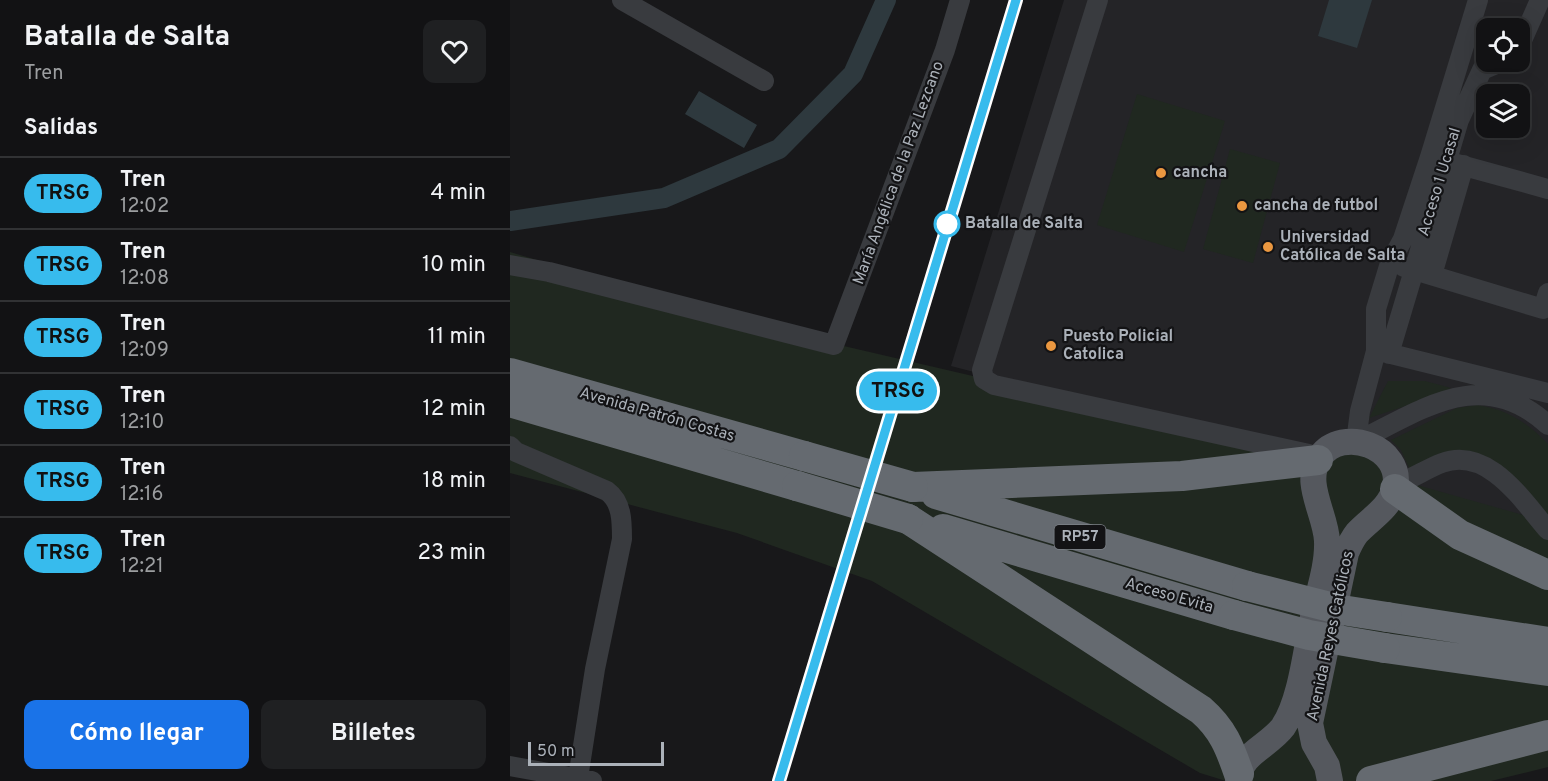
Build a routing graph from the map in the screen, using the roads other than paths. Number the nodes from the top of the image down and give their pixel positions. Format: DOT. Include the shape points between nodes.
graph roads {
  1 [pos="621,0"];
  2 [pos="960,0"];
  3 [pos="1098,0"];
  4 [pos="1478,0"];
  5 [pos="1540,0"];
  6 [pos="1530,22"];
  7 [pos="1459,63"];
  8 [pos="1476,68"];
  9 [pos="1481,72"];
  10 [pos="764,81"];
  11 [pos="1447,161"];
  12 [pos="1548,189"];
  13 [pos="1390,263"];
  14 [pos="510,265"];
  15 [pos="1423,273"];
  16 [pos="1548,293"];
  17 [pos="1383,352"];
  18 [pos="510,374"];
  19 [pos="1468,374"];
  20 [pos="1548,393"];
  21 [pos="1510,400"];
  22 [pos="511,408"];
  23 [pos="1548,425"];
  24 [pos="1356,442"];
  25 [pos="510,446"];
  26 [pos="804,456"];
  27 [pos="1319,458"];
  28 [pos="797,486"];
  29 [pos="913,487"];
  30 [pos="1395,487"];
  31 [pos="908,519"];
  32 [pos="1548,530"];
  33 [pos="1548,575"];
  34 [pos="1548,642"];
  35 [pos="1548,671"];
  36 [pos="1548,735"];
  37 [pos="510,765"];
  38 [pos="1234,779"];
  39 [pos="585,780"];
  40 [pos="1330,781"];
  41 [pos="1371,781"];
  1 -- 10 [label="street"];
  2 -- 14 [label="street, María Angélica de la Paz Lezcano" via="945,50 834,345"];
  3 -- 27 [label="street" via="982,370 984,379 994,385"];
  4 -- 7 [label="street, Acceso 1 Ucasal"];
  5 -- 6 [label="street"];
  7 -- 8 [label="street"];
  7 -- 11 [label="street, Acceso 1 Ucasal"];
  9 -- 11 [label="street, Acceso 1 Ucasal" via="1459,120"];
  11 -- 12 [label="street"];
  11 -- 13 [label="street, Acceso 1 Ucasal"];
  11 -- 15 [label="street, Acceso 1 Ucasal"];
  13 -- 15 [label="street"];
  13 -- 17 [label="street, Acceso 1 Ucasal" via="1376,309"];
  15 -- 16 [label="street" via="1543,309"];
  15 -- 17 [label="street, Acceso 1 Ucasal"];
  17 -- 19 [label="street"];
  17 -- 24 [label="street, Acceso 1 Ucasal" via="1360,411"];
  18 -- 26 [label="highway, Avenida Patrón Costas / RP57"];
  19 -- 20 [label="street"];
  19 -- 21 [label="street"];
  21 -- 23 [label="street"];
  21 -- 24 [label="street" via="1475,393 1451,397"];
  22 -- 28 [label="highway, Avenida Patrón Costas / RP57"];
  24 -- 27 [label="main road" via="1329,448"];
  24 -- 30 [label="main road" via="1381,452 1390,463"];
  25 -- 39 [label="street" via="607,491 614,496 622,521 622,539 595,669"];
  26 -- 29 [label="highway, Acceso Evita / RP57, bridge"];
  27 -- 29 [label="highway" via="1182,476"];
  27 -- 38 [label="main road, Avenida Reyes Católicos" via="1313,475 1314,489 1327,542 1296,694 1284,725 1243,762"];
  28 -- 31 [label="highway, Acceso Evita / RP57, bridge"];
  29 -- 34 [label="highway, Acceso Evita / RP57, bridge" via="1247,586 1342,610"];
  30 -- 32 [label="street" via="1442,463 1470,461 1491,469"];
  30 -- 33 [label="highway" via="1460,535"];
  30 -- 40 [label="main road, Avenida Reyes Católicos" via="1386,505 1356,534 1346,553 1310,723"];
  31 -- 35 [label="highway, Acceso Evita / RP57, bridge" via="1310,635"];
  31 -- 38 [label="highway" via="1202,710 1227,739"];
  36 -- 41 [label="highway"];
  37 -- 39 [label="street"];
}
